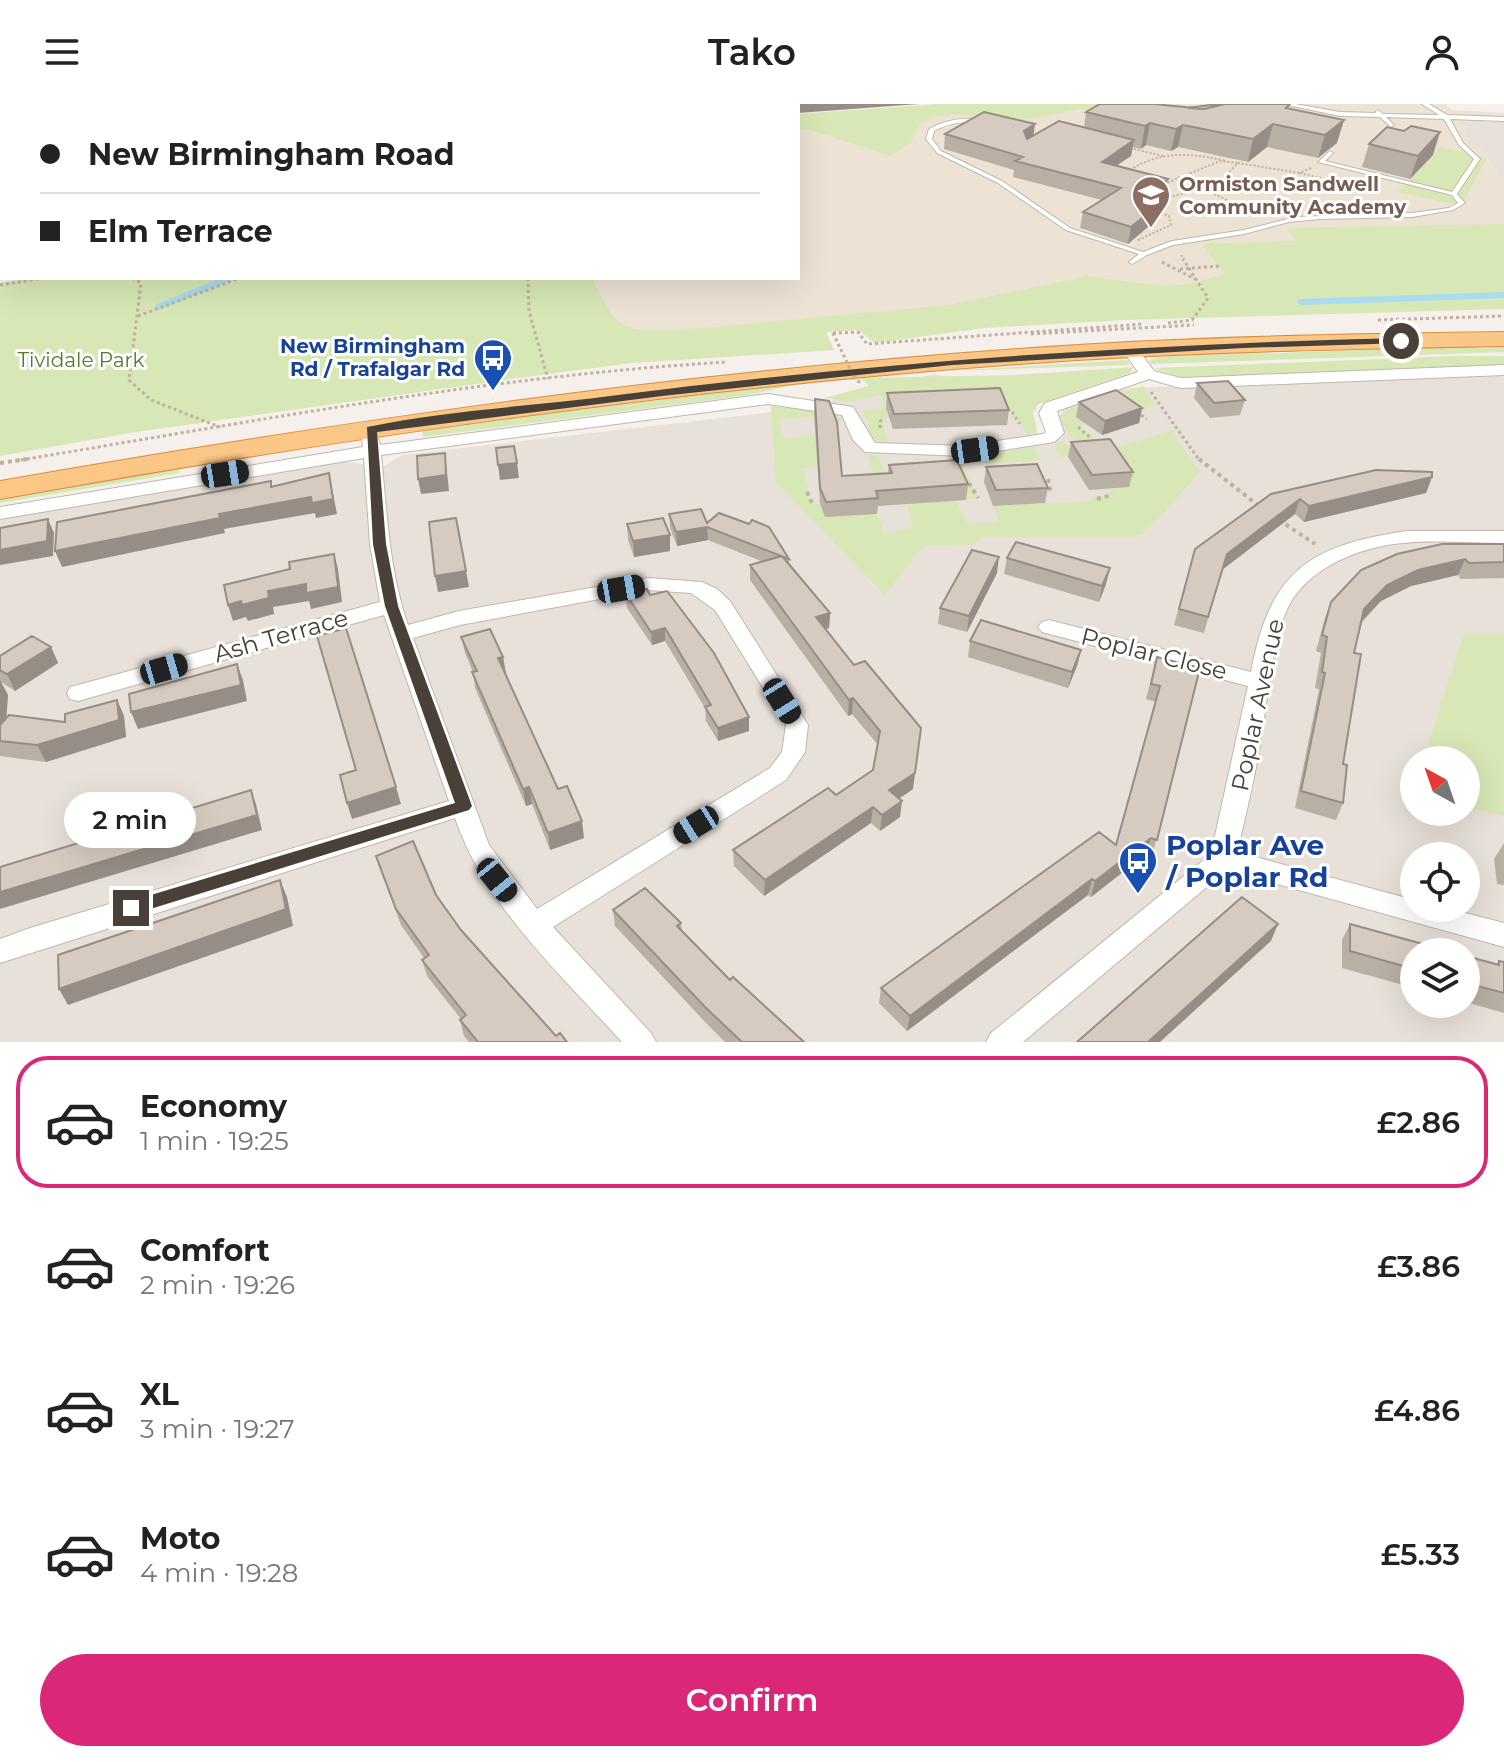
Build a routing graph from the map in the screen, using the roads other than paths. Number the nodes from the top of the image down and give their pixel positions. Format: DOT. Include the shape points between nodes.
graph roads {
  1 [pos="1285,104"];
  2 [pos="1425,104"];
  3 [pos="1276,105"];
  4 [pos="1378,112"];
  5 [pos="1446,117"];
  6 [pos="1504,119"];
  7 [pos="992,122"];
  8 [pos="1391,125"];
  9 [pos="1330,153"];
  10 [pos="1454,194"];
  11 [pos="1144,254"];
  12 [pos="1132,262"];
  13 [pos="1504,328"];
  14 [pos="1504,339"];
  15 [pos="1131,351"];
  16 [pos="1504,370"];
  17 [pos="1144,376"];
  18 [pos="371,433"];
  19 [pos="0,476"];
  20 [pos="0,490"];
  21 [pos="0,513"];
  22 [pos="1504,537"];
  23 [pos="391,606"];
  24 [pos="1049,627"];
  25 [pos="402,634"];
  26 [pos="1258,681"];
  27 [pos="78,693"];
  28 [pos="464,806"];
  29 [pos="1223,859"];
  30 [pos="534,925"];
  31 [pos="1504,935"];
  32 [pos="0,951"];
  33 [pos="641,1042"];
  34 [pos="1001,1042"];
  1 -- 3 [label="lane"];
  1 -- 4 [label="lane" via="1340,114"];
  2 -- 5 [label="lane"];
  4 -- 5 [label="lane"];
  4 -- 8 [label="lane"];
  5 -- 6 [label="lane"];
  5 -- 10 [label="lane" via="1477,159"];
  7 -- 11 [label="lane" via="956,120 931,130 929,139 939,152 1000,182 1068,229"];
  9 -- 10 [label="lane" via="1321,162"];
  10 -- 11 [label="lane" via="1462,203 1445,213 1300,218 1166,243"];
  11 -- 12 [label="lane"];
  13 -- 18 [label="highway" via="1235,335 945,352 670,379"];
  14 -- 15 [label="highway"];
  15 -- 17 [label="street"];
  15 -- 18 [label="highway" via="920,365"];
  16 -- 17 [label="street" via="1180,383"];
  17 -- 18 [label="street" via="1051,407 1047,413 1055,433 1048,438 965,451 871,448 859,438 847,411 768,399"];
  18 -- 19 [label="highway"];
  18 -- 20 [label="highway" via="141,464"];
  18 -- 21 [label="street"];
  18 -- 23 [label="street"];
  22 -- 26 [label="street, Poplar Avenue" via="1406,537 1334,555 1306,572 1284,596"];
  23 -- 25 [label="street"];
  23 -- 27 [label="street, Ash Terrace"];
  24 -- 26 [label="street, Poplar Close"];
  25 -- 28 [label="street"];
  25 -- 30 [label="street" via="459,618 648,584 695,587 723,606 797,725 791,761 778,774"];
  26 -- 29 [label="street, Poplar Avenue"];
  28 -- 30 [label="street" via="478,849"];
  28 -- 32 [label="street"];
  29 -- 31 [label="street"];
  29 -- 34 [label="street"];
  30 -- 33 [label="street"];
}
